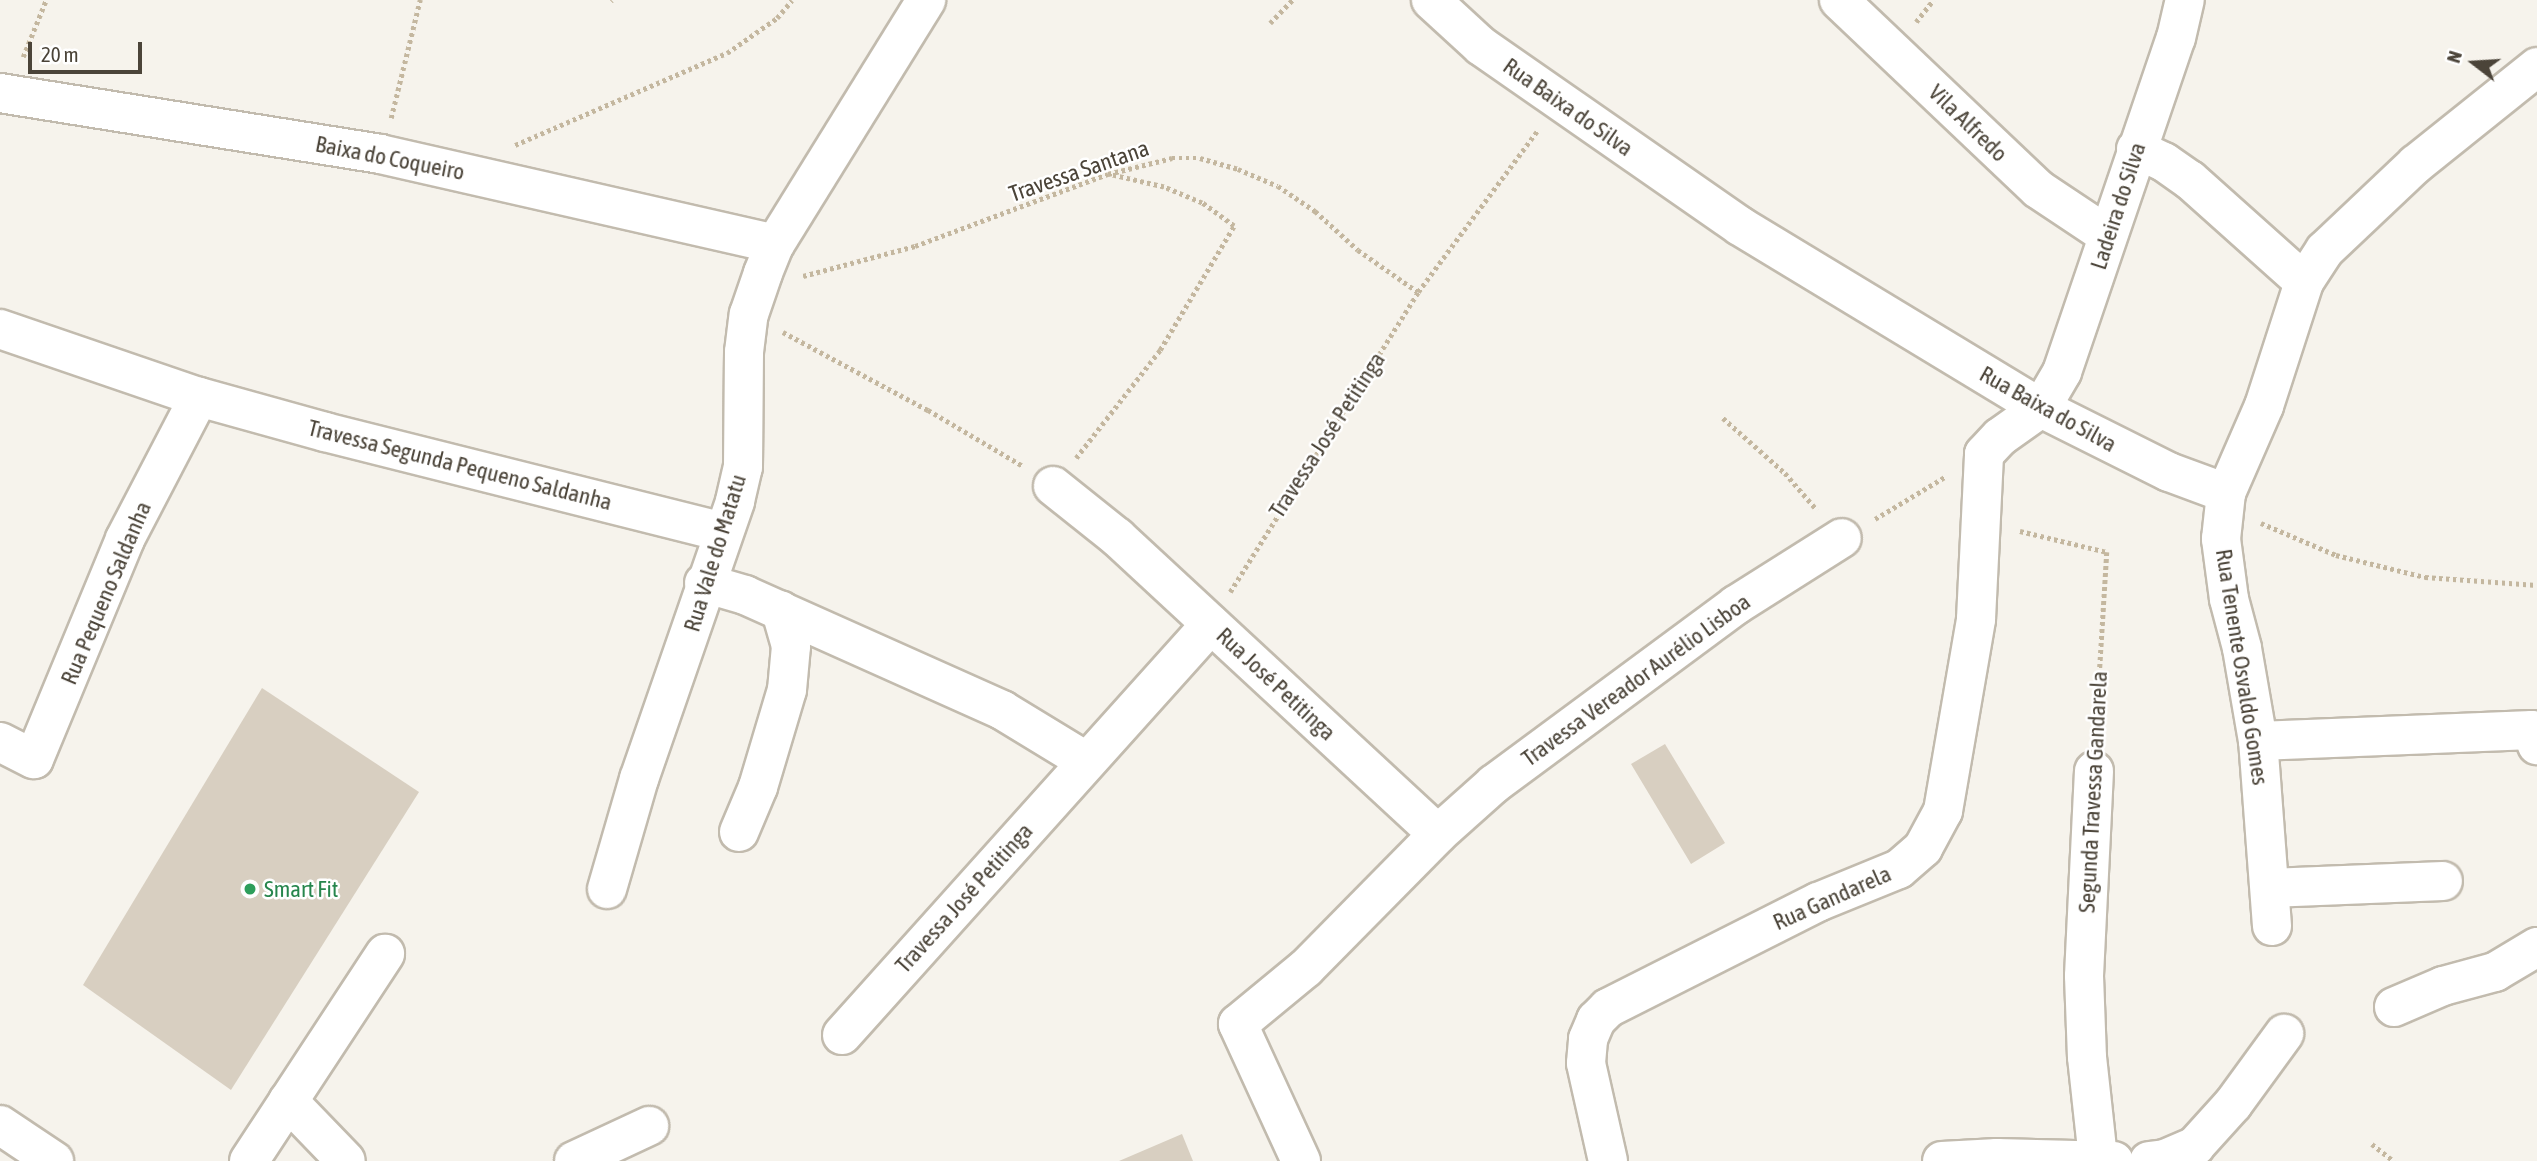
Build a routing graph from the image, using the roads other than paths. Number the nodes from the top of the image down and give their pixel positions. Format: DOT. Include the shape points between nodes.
graph roads {
  1 [pos="926,0"];
  2 [pos="1431,0"];
  3 [pos="1839,0"];
  4 [pos="2185,0"];
  5 [pos="2537,67"];
  6 [pos="4,93"];
  7 [pos="2136,149"];
  8 [pos="2107,235"];
  9 [pos="769,259"];
  10 [pos="2304,282"];
  11 [pos="0,329"];
  12 [pos="199,397"];
  13 [pos="2041,408"];
  14 [pos="1053,486"];
  15 [pos="2226,493"];
  16 [pos="722,531"];
  17 [pos="1842,538"];
  18 [pos="704,583"];
  19 [pos="781,610"];
  20 [pos="1211,624"];
  21 [pos="2535,738"];
  22 [pos="2258,741"];
  23 [pos="0,742"];
  24 [pos="1086,761"];
  25 [pos="2094,771"];
  26 [pos="739,832"];
  27 [pos="1438,834"];
  28 [pos="2443,881"];
  29 [pos="2270,888"];
  30 [pos="607,889"];
  31 [pos="2273,926"];
  32 [pos="2537,947"];
  33 [pos="385,954"];
  34 [pos="2394,1007"];
  35 [pos="2284,1034"];
  36 [pos="842,1035"];
  37 [pos="288,1101"];
  38 [pos="0,1125"];
  39 [pos="649,1126"];
  40 [pos="2106,1160"];
  41 [pos="54,1161"];
  42 [pos="249,1161"];
  43 [pos="346,1161"];
  44 [pos="574,1161"];
  45 [pos="1301,1161"];
  46 [pos="1608,1161"];
  47 [pos="1942,1161"];
  48 [pos="2150,1161"];
  1 -- 9 [label="street, Rua Vale do Matatu"];
  2 -- 13 [label="street, Rua Baixa do Silva" via="1482,46 1740,226"];
  3 -- 8 [label="street, Vila Alfredo" via="2038,189"];
  4 -- 7 [label="street, Ladeira do Silva"];
  5 -- 10 [label="street" via="2352,222 2325,250"];
  6 -- 9 [label="street, Baixa do Coqueiro" via="469,172"];
  7 -- 8 [label="street, Ladeira do Silva"];
  7 -- 10 [label="street" via="2190,180"];
  8 -- 13 [label="street, Ladeira do Silva" via="2062,372"];
  9 -- 16 [label="street, Rua Vale do Matatu" via="750,314 744,352 743,467"];
  10 -- 15 [label="street" via="2264,406"];
  11 -- 12 [label="street, Travessa Segunda Pequeno Saldanha"];
  12 -- 16 [label="street, Travessa Segunda Pequeno Saldanha"];
  12 -- 23 [label="street, Rua Pequeno Saldanha" via="125,539 34,758"];
  13 -- 15 [label="street, Rua Baixa do Silva" via="2169,472"];
  13 -- 46 [label="street, Rua Gandarela" via="1984,454 1976,619 1942,811 1923,848 1899,869 1818,902 1608,1008 1588,1038 1586,1063"];
  14 -- 20 [label="street, Rua José Petitinga" via="1117,537"];
  15 -- 22 [label="street, Rua Tenente Osvaldo Gomes" via="2221,539"];
  16 -- 18 [label="street, Rua Vale do Matatu"];
  17 -- 27 [label="street, Travessa Vereador Aurélio Lisboa" via="1736,605 1494,784"];
  18 -- 19 [label="street"];
  18 -- 30 [label="street, Rua Vale do Matatu"];
  19 -- 24 [label="street" via="1002,710"];
  19 -- 26 [label="street" via="791,646 787,690 758,787"];
  20 -- 24 [label="street, Travessa José Petitinga"];
  20 -- 27 [label="street, Rua José Petitinga"];
  21 -- 22 [label="street"];
  22 -- 29 [label="street, Rua Tenente Osvaldo Gomes"];
  24 -- 36 [label="street, Travessa José Petitinga"];
  25 -- 40 [label="street, Segunda Travessa Gandarela" via="2084,976 2087,1058"];
  27 -- 45 [label="street" via="1315,959 1238,1024"];
  28 -- 29 [label="street"];
  29 -- 31 [label="street, Rua Tenente Osvaldo Gomes"];
  32 -- 34 [label="street" via="2495,972 2443,986"];
  33 -- 37 [label="street"];
  35 -- 48 [label="street" via="2233,1104 2194,1146"];
  37 -- 42 [label="street"];
  37 -- 43 [label="street"];
  38 -- 41 [label="street"];
  39 -- 44 [label="street"];
  40 -- 47 [label="street"];
}
